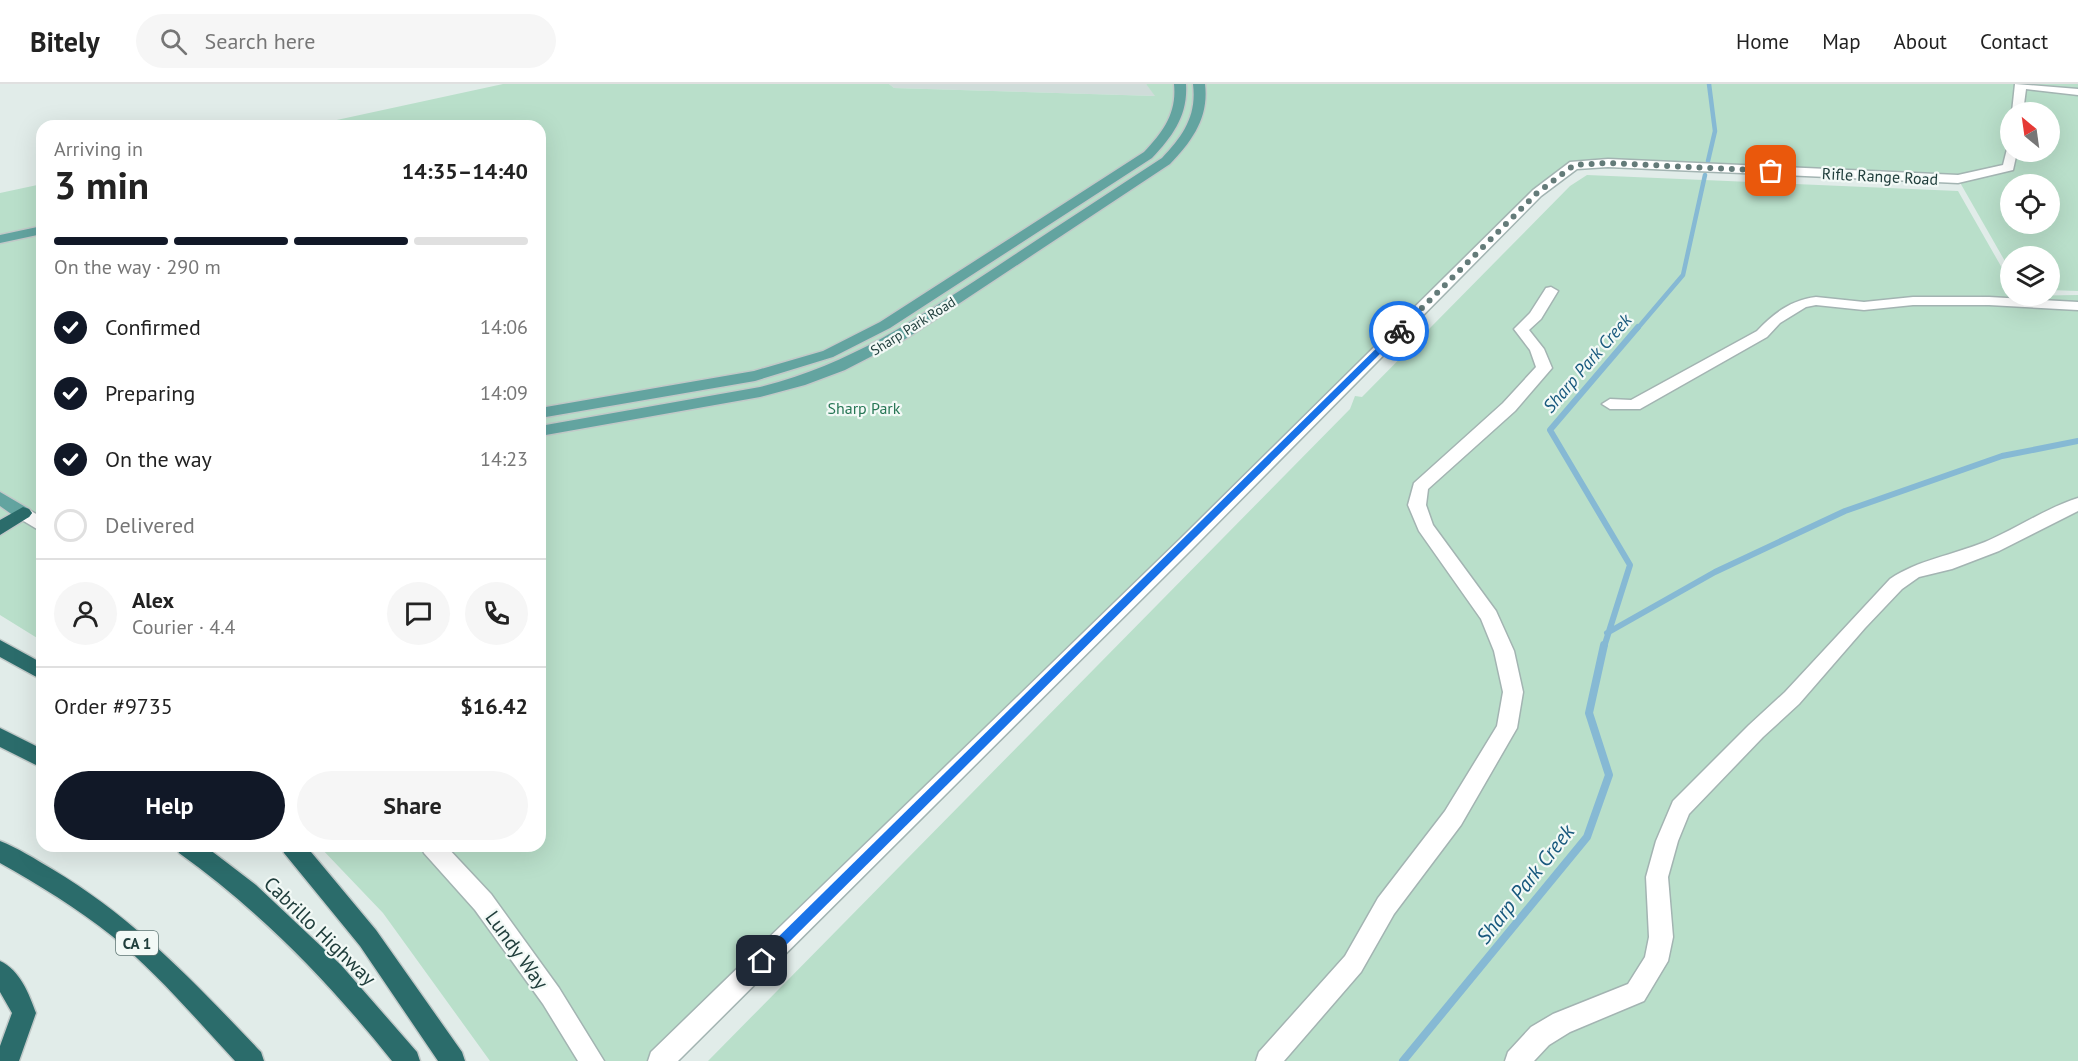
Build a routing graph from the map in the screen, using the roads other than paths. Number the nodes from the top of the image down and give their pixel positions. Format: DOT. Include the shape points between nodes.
graph roads {
  1 [pos="1180,84"];
  2 [pos="1199,84"];
  3 [pos="2021,84"];
  4 [pos="2078,92"];
  5 [pos="2018,102"];
  6 [pos="2010,162"];
  7 [pos="36,220"];
  8 [pos="0,228"];
  9 [pos="36,231"];
  10 [pos="0,239"];
  11 [pos="1551,291"];
  12 [pos="2078,306"];
  13 [pos="1610,404"];
  14 [pos="546,412"];
  15 [pos="546,430"];
  16 [pos="0,498"];
  17 [pos="2078,504"];
  18 [pos="23,513"];
  19 [pos="36,522"];
  20 [pos="0,529"];
  21 [pos="0,648"];
  22 [pos="36,669"];
  23 [pos="0,737"];
  24 [pos="36,756"];
  25 [pos="0,851"];
  26 [pos="196,852"];
  27 [pos="297,852"];
  28 [pos="437,852"];
  29 [pos="0,974"];
  30 [pos="2,1061"];
  31 [pos="252,1061"];
  32 [pos="408,1061"];
  33 [pos="453,1061"];
  34 [pos="592,1061"];
  35 [pos="660,1061"];
  36 [pos="1268,1061"];
  37 [pos="1516,1061"];
  1 -- 14 [label="main road, Sharp Park Road" via="1182,100 1178,114 1148,155 857,340 828,354 755,376"];
  2 -- 15 [label="main road, Sharp Park Road" via="1202,101 1198,117 1180,147 1166,161 873,352 800,382 760,392"];
  3 -- 4 [label="street"];
  3 -- 5 [label="street"];
  6 -- 35 [label="street, Rifle Range Road" via="2009,167 1958,179 1608,163 1574,165 1537,193"];
  7 -- 8 [label="main road"];
  9 -- 10 [label="main road"];
  11 -- 36 [label="street" via="1536,318 1521,329 1537,349 1544,368 1479,436 1420,487 1418,505 1431,535 1490,616 1504,651 1513,692 1507,728 1453,818 1386,906 1353,964"];
  12 -- 13 [label="street" via="1989,301 1863,306 1802,303 1774,320 1754,339 1634,405"];
  16 -- 18 [label="main road"];
  17 -- 37 [label="street" via="1993,546 1914,572 1896,584 1792,698 1682,808 1657,877 1661,937 1656,961 1635,993 1562,1023 1540,1036"];
  18 -- 19 [label="street"];
  18 -- 20 [label="highway"];
  21 -- 22 [label="highway"];
  23 -- 24 [label="highway"];
  25 -- 31 [label="highway, CA 1" via="61,887 136,942"];
  26 -- 32 [label="highway, Cabrillo Highway" via="309,949"];
  27 -- 33 [label="highway" via="373,945"];
  28 -- 34 [label="street, Lundy Way" via="483,902"];
  29 -- 30 [label="highway" via="17,995 24,1013 12,1051"];
}
